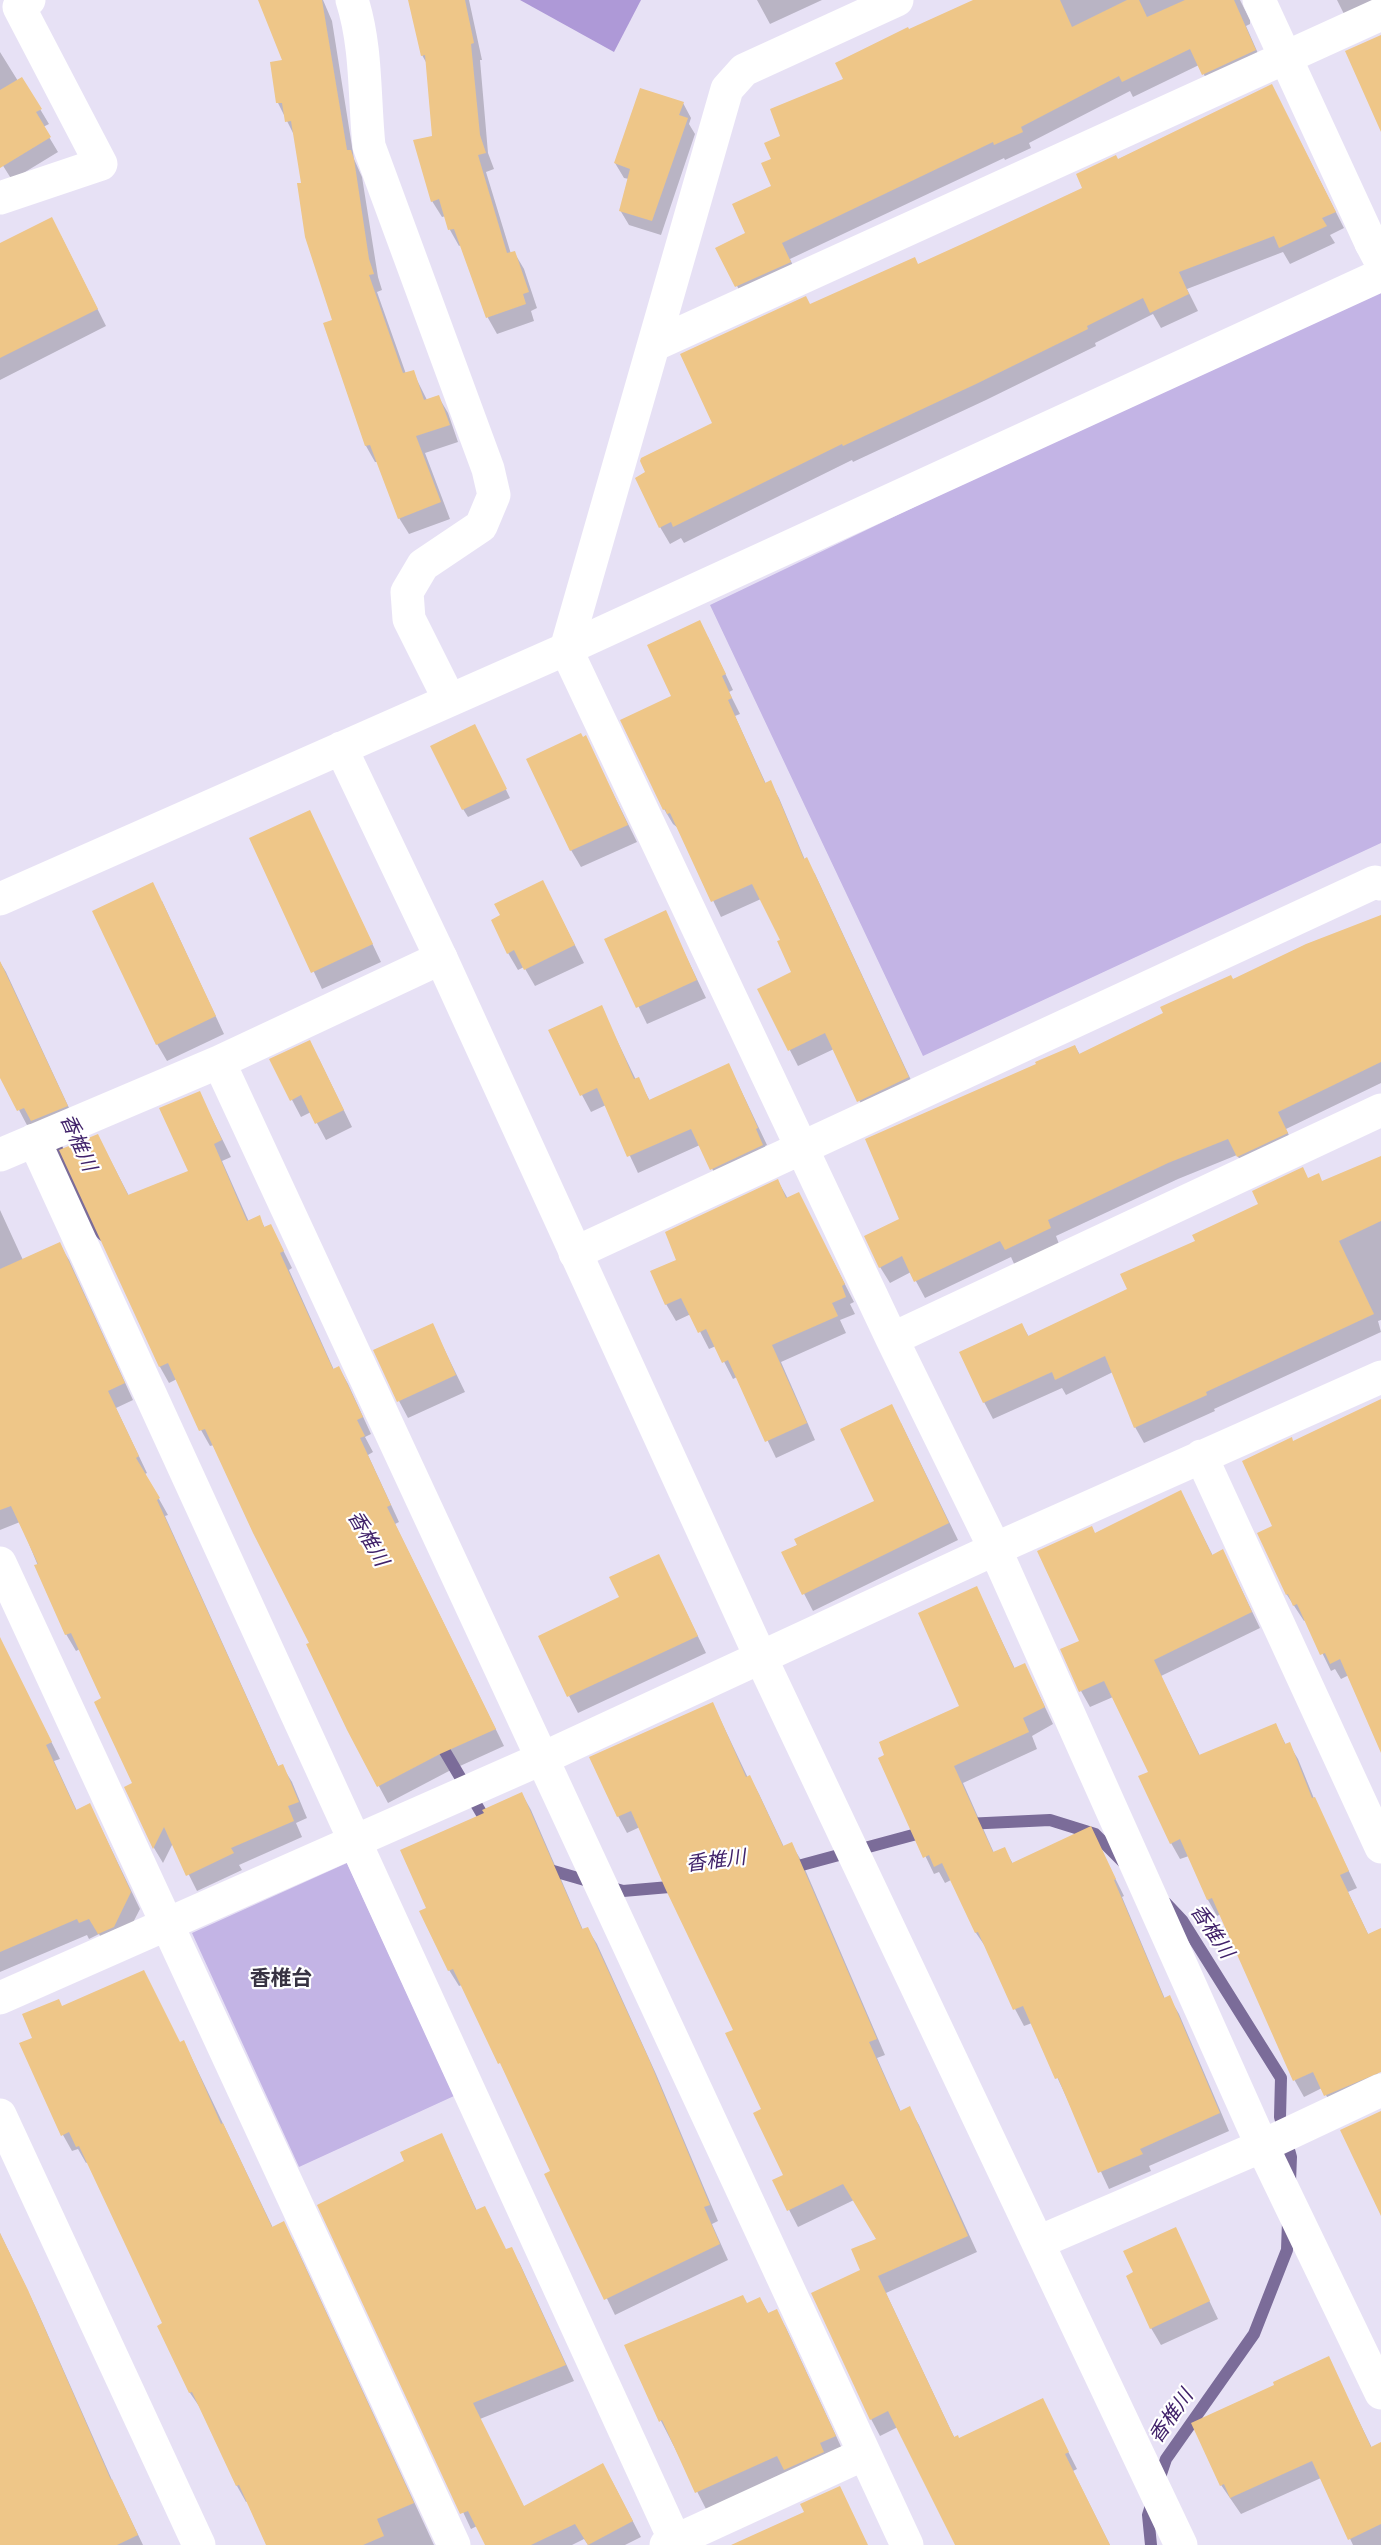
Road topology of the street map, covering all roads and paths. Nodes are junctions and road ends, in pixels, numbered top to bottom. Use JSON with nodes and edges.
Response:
{"nodes":[{"id":1,"x":29,"y":0,"type":"edge"},
{"id":2,"x":352,"y":0,"type":"edge"},
{"id":3,"x":897,"y":0,"type":"edge"},
{"id":4,"x":1259,"y":0,"type":"edge"},
{"id":5,"x":1381,"y":14,"type":"edge"},
{"id":6,"x":1286,"y":58,"type":"junction"},
{"id":7,"x":0,"y":198,"type":"edge"},
{"id":8,"x":1376,"y":253,"type":"edge"},
{"id":9,"x":1381,"y":274,"type":"edge"},
{"id":10,"x":656,"y":344,"type":"junction"},
{"id":11,"x":567,"y":649,"type":"junction"},
{"id":12,"x":449,"y":699,"type":"junction"},
{"id":13,"x":341,"y":748,"type":"junction"},
{"id":14,"x":1381,"y":885,"type":"edge"},
{"id":15,"x":0,"y":900,"type":"edge"},
{"id":16,"x":441,"y":958,"type":"junction"},
{"id":17,"x":219,"y":1062,"type":"junction"},
{"id":18,"x":1381,"y":1110,"type":"edge"},
{"id":19,"x":34,"y":1140,"type":"junction"},
{"id":20,"x":803,"y":1147,"type":"junction"},
{"id":21,"x":0,"y":1155,"type":"edge"},
{"id":22,"x":576,"y":1253,"type":"junction"},
{"id":23,"x":892,"y":1339,"type":"junction"},
{"id":24,"x":1381,"y":1377,"type":"edge"},
{"id":25,"x":1201,"y":1456,"type":"junction"},
{"id":26,"x":995,"y":1548,"type":"junction"},
{"id":27,"x":0,"y":1563,"type":"edge"},
{"id":28,"x":760,"y":1656,"type":"junction"},
{"id":29,"x":541,"y":1759,"type":"junction"},
{"id":30,"x":353,"y":1841,"type":"junction"},
{"id":31,"x":1381,"y":1847,"type":"edge"},
{"id":32,"x":166,"y":1923,"type":"junction"},
{"id":33,"x":0,"y":1998,"type":"edge"},
{"id":34,"x":1381,"y":2090,"type":"edge"},
{"id":35,"x":0,"y":2115,"type":"edge"},
{"id":36,"x":1262,"y":2146,"type":"junction"},
{"id":37,"x":1039,"y":2242,"type":"junction"},
{"id":38,"x":1370,"y":2339,"type":"edge"},
{"id":39,"x":1381,"y":2393,"type":"edge"},
{"id":40,"x":864,"y":2454,"type":"junction"},
{"id":41,"x":673,"y":2544,"type":"edge"},
{"id":42,"x":199,"y":2545,"type":"edge"},
{"id":43,"x":454,"y":2545,"type":"edge"},
{"id":44,"x":907,"y":2545,"type":"edge"},
{"id":45,"x":1181,"y":2545,"type":"edge"}],
"edges":[{"from":1,"to":7,"type":"street"},
{"from":2,"to":12,"type":"street"},
{"from":3,"to":10,"type":"street"},
{"from":4,"to":6,"type":"street"},
{"from":5,"to":6,"type":"street"},
{"from":6,"to":8,"type":"street"},
{"from":6,"to":10,"type":"street"},
{"from":9,"to":11,"type":"street"},
{"from":10,"to":11,"type":"street"},
{"from":11,"to":12,"type":"street"},
{"from":11,"to":20,"type":"street"},
{"from":12,"to":13,"type":"street"},
{"from":13,"to":15,"type":"street"},
{"from":13,"to":16,"type":"street"},
{"from":14,"to":20,"type":"street"},
{"from":16,"to":17,"type":"street"},
{"from":16,"to":22,"type":"street"},
{"from":17,"to":19,"type":"street"},
{"from":17,"to":29,"type":"street"},
{"from":18,"to":23,"type":"street"},
{"from":19,"to":21,"type":"street"},
{"from":19,"to":30,"type":"street"},
{"from":20,"to":22,"type":"street"},
{"from":20,"to":23,"type":"street"},
{"from":22,"to":28,"type":"street"},
{"from":23,"to":26,"type":"street"},
{"from":24,"to":25,"type":"street"},
{"from":25,"to":26,"type":"street"},
{"from":25,"to":31,"type":"street"},
{"from":26,"to":28,"type":"street"},
{"from":26,"to":36,"type":"street"},
{"from":27,"to":32,"type":"street"},
{"from":28,"to":29,"type":"street"},
{"from":28,"to":37,"type":"street"},
{"from":29,"to":30,"type":"street"},
{"from":29,"to":40,"type":"street"},
{"from":30,"to":32,"type":"street"},
{"from":30,"to":41,"type":"street"},
{"from":32,"to":33,"type":"street"},
{"from":32,"to":43,"type":"street"},
{"from":34,"to":36,"type":"street"},
{"from":35,"to":42,"type":"street"},
{"from":36,"to":37,"type":"street"},
{"from":36,"to":38,"type":"street"},
{"from":37,"to":45,"type":"street"},
{"from":38,"to":39,"type":"street"},
{"from":40,"to":41,"type":"street"},
{"from":40,"to":44,"type":"street"}]}
